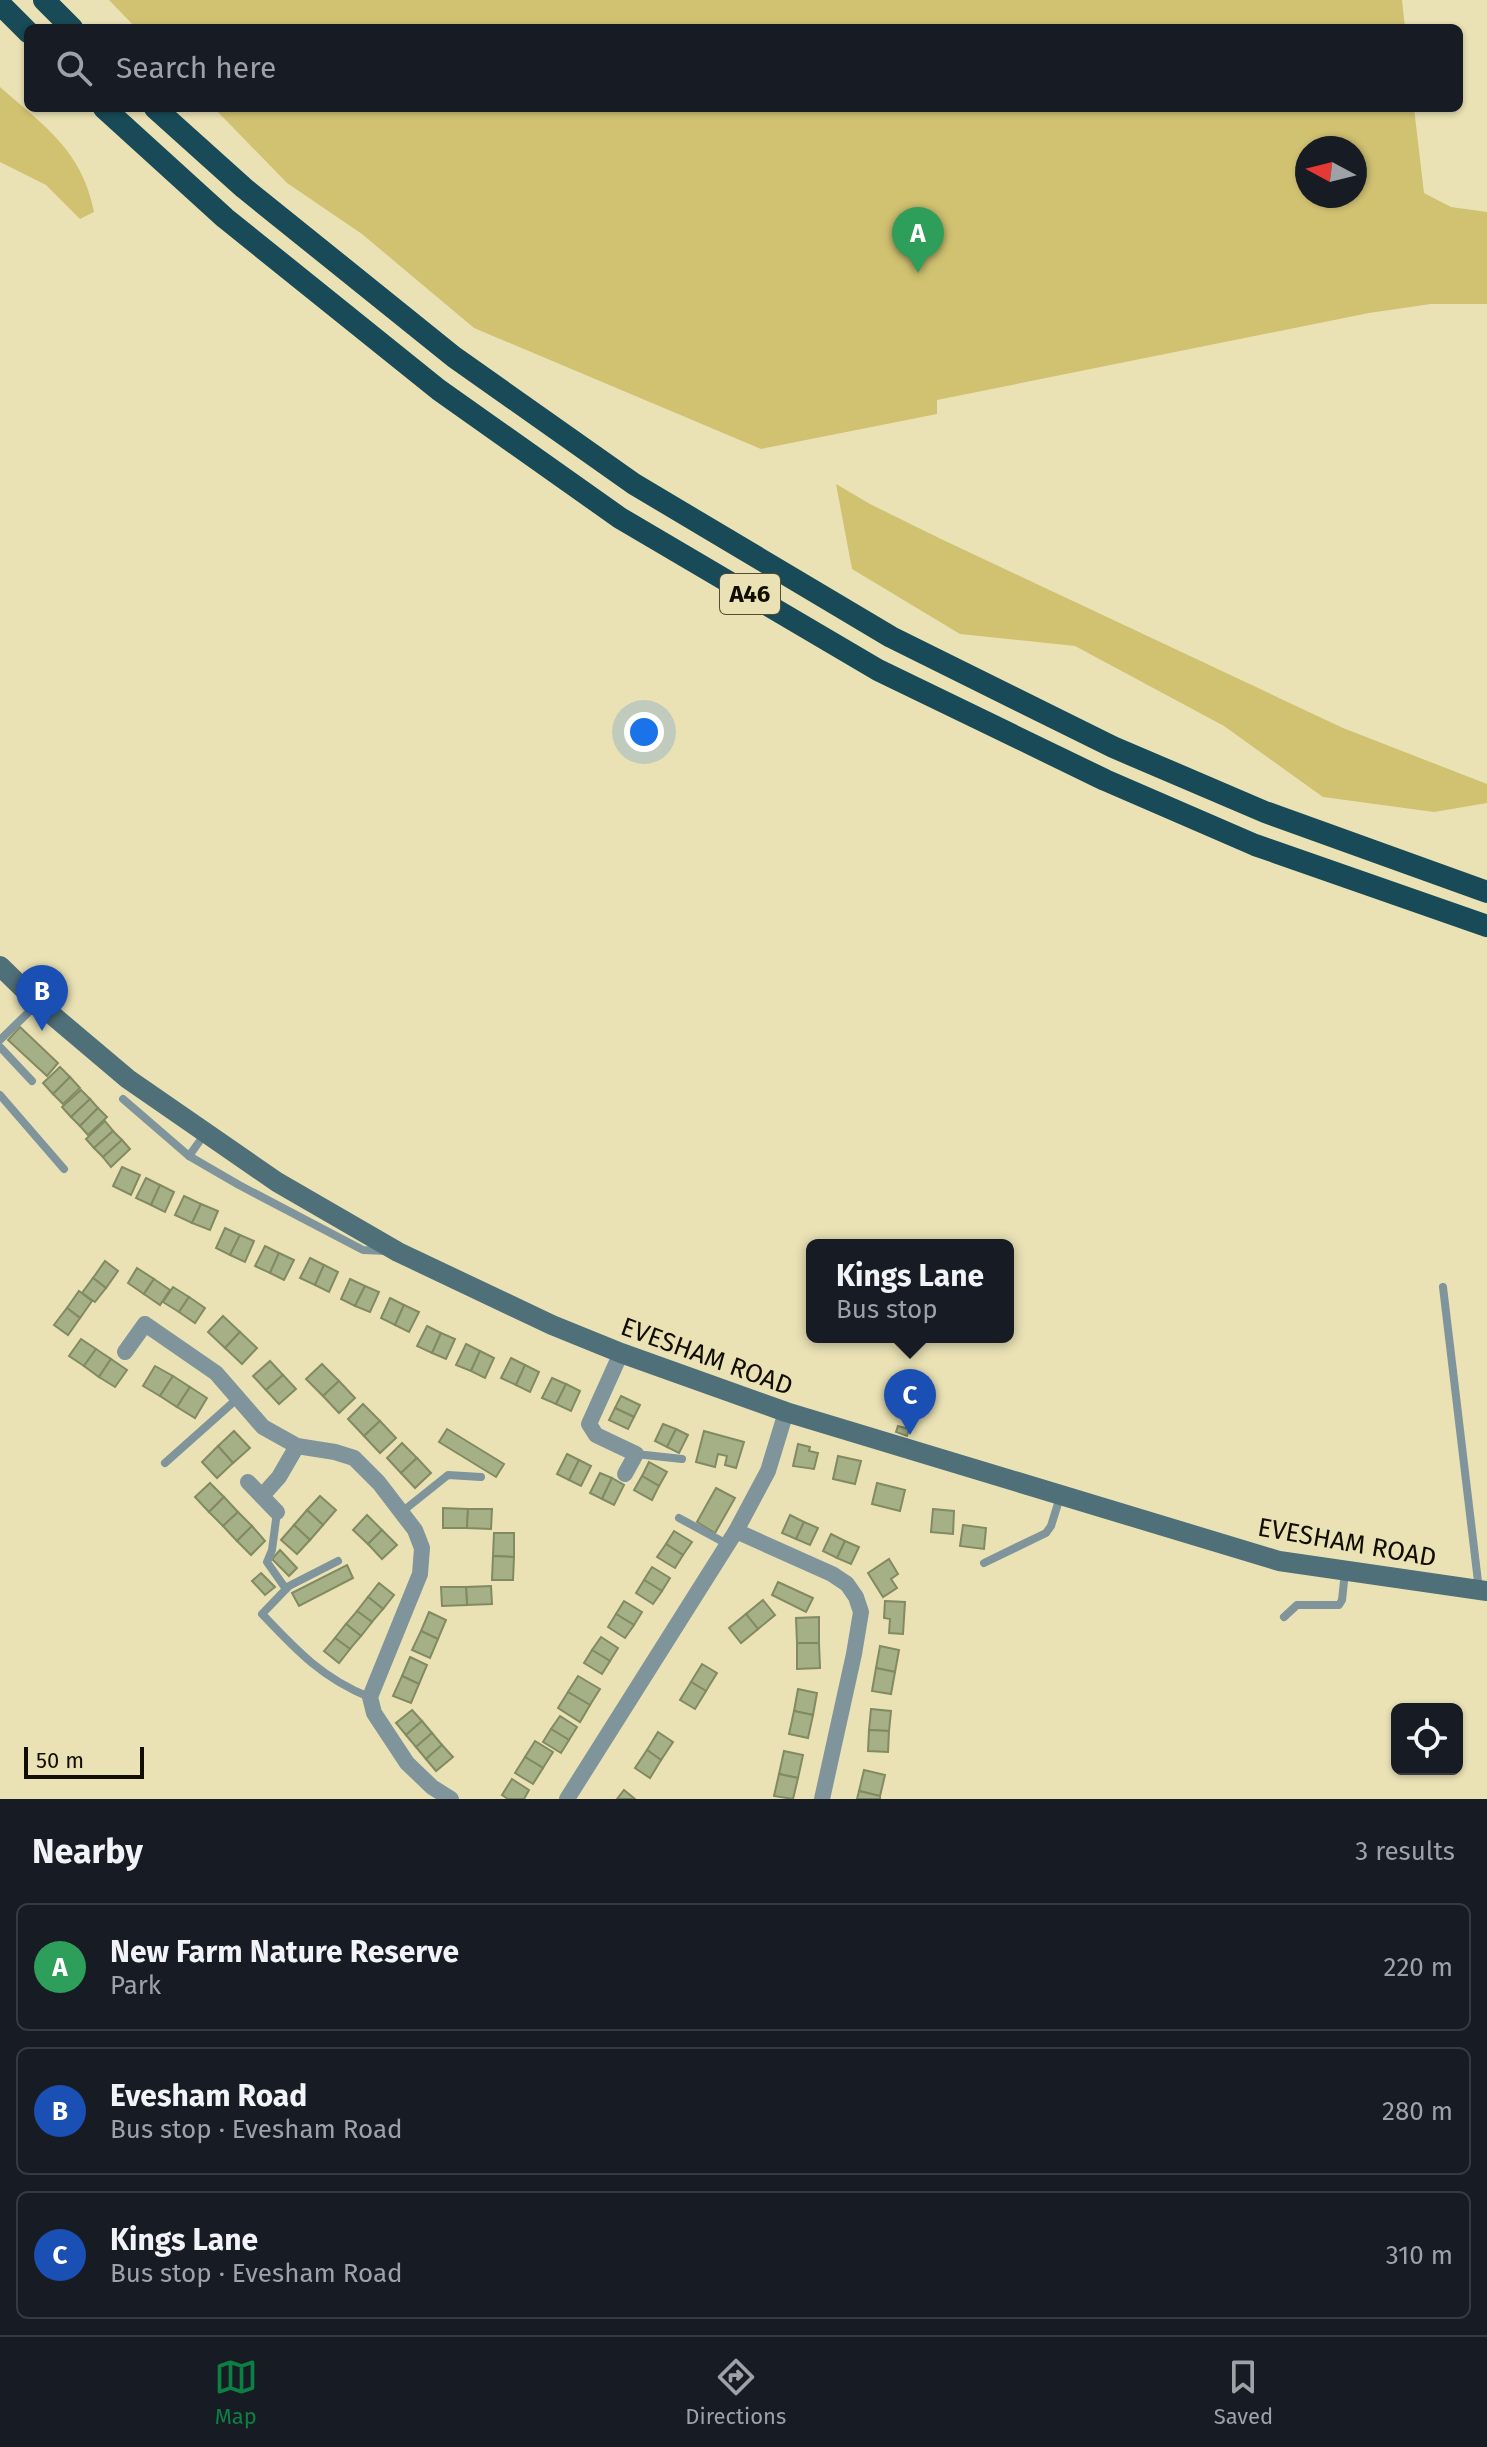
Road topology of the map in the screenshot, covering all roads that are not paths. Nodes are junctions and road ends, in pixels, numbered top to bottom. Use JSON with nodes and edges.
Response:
{"nodes":[{"id":1,"x":44,"y":0,"type":"edge"},
{"id":2,"x":0,"y":4,"type":"edge"},
{"id":3,"x":68,"y":24,"type":"edge"},
{"id":4,"x":24,"y":28,"type":"edge"},
{"id":5,"x":108,"y":112,"type":"edge"},
{"id":6,"x":159,"y":112,"type":"edge"},
{"id":7,"x":1487,"y":892,"type":"edge"},
{"id":8,"x":1487,"y":926,"type":"edge"},
{"id":9,"x":0,"y":966,"type":"edge"},
{"id":10,"x":38,"y":1003,"type":"junction"},
{"id":11,"x":0,"y":1040,"type":"edge"},
{"id":12,"x":0,"y":1047,"type":"edge"},
{"id":13,"x":32,"y":1081,"type":"dead end"},
{"id":14,"x":0,"y":1095,"type":"edge"},
{"id":15,"x":123,"y":1099,"type":"dead end"},
{"id":16,"x":205,"y":1134,"type":"junction"},
{"id":17,"x":189,"y":1156,"type":"junction"},
{"id":18,"x":64,"y":1169,"type":"dead end"},
{"id":19,"x":398,"y":1252,"type":"junction"},
{"id":20,"x":1443,"y":1287,"type":"dead end"},
{"id":21,"x":125,"y":1352,"type":"dead end"},
{"id":22,"x":621,"y":1353,"type":"junction"},
{"id":23,"x":238,"y":1398,"type":"junction"},
{"id":24,"x":786,"y":1412,"type":"junction"},
{"id":25,"x":297,"y":1446,"type":"junction"},
{"id":26,"x":636,"y":1454,"type":"junction"},
{"id":27,"x":682,"y":1459,"type":"dead end"},
{"id":28,"x":165,"y":1463,"type":"dead end"},
{"id":29,"x":625,"y":1474,"type":"dead end"},
{"id":30,"x":481,"y":1477,"type":"dead end"},
{"id":31,"x":248,"y":1482,"type":"dead end"},
{"id":32,"x":262,"y":1496,"type":"junction"},
{"id":33,"x":1060,"y":1496,"type":"junction"},
{"id":34,"x":403,"y":1511,"type":"junction"},
{"id":35,"x":277,"y":1512,"type":"joint"},
{"id":36,"x":679,"y":1518,"type":"dead end"},
{"id":37,"x":732,"y":1538,"type":"junction"},
{"id":38,"x":338,"y":1561,"type":"dead end"},
{"id":39,"x":984,"y":1563,"type":"dead end"},
{"id":40,"x":1345,"y":1571,"type":"junction"},
{"id":41,"x":286,"y":1589,"type":"junction"},
{"id":42,"x":1483,"y":1591,"type":"edge"},
{"id":43,"x":1284,"y":1617,"type":"dead end"},
{"id":44,"x":370,"y":1697,"type":"junction"},
{"id":45,"x":451,"y":1799,"type":"edge"},
{"id":46,"x":567,"y":1799,"type":"edge"},
{"id":47,"x":822,"y":1799,"type":"edge"}],
"edges":[{"from":1,"to":3,"type":"highway"},
{"from":2,"to":4,"type":"highway"},
{"from":5,"to":8,"type":"highway","number":"A46"},
{"from":6,"to":7,"type":"highway","number":"A46"},
{"from":9,"to":10,"type":"main road","name":"EVESHAM ROAD"},
{"from":10,"to":11,"type":"lane"},
{"from":10,"to":16,"type":"main road","name":"EVESHAM ROAD"},
{"from":12,"to":13,"type":"lane"},
{"from":14,"to":18,"type":"lane"},
{"from":15,"to":17,"type":"lane"},
{"from":16,"to":17,"type":"lane"},
{"from":16,"to":19,"type":"main road","name":"EVESHAM ROAD"},
{"from":17,"to":19,"type":"lane"},
{"from":19,"to":22,"type":"main road","name":"EVESHAM ROAD"},
{"from":20,"to":42,"type":"lane"},
{"from":21,"to":23,"type":"street"},
{"from":22,"to":24,"type":"main road","name":"EVESHAM ROAD"},
{"from":22,"to":26,"type":"street"},
{"from":23,"to":25,"type":"street"},
{"from":23,"to":28,"type":"lane"},
{"from":24,"to":33,"type":"main road","name":"EVESHAM ROAD"},
{"from":24,"to":37,"type":"street"},
{"from":25,"to":32,"type":"street"},
{"from":25,"to":34,"type":"street"},
{"from":26,"to":27,"type":"lane"},
{"from":26,"to":29,"type":"street"},
{"from":30,"to":34,"type":"lane"},
{"from":31,"to":32,"type":"street"},
{"from":32,"to":35,"type":"street"},
{"from":33,"to":39,"type":"lane"},
{"from":33,"to":40,"type":"main road","name":"EVESHAM ROAD"},
{"from":34,"to":44,"type":"street"},
{"from":35,"to":41,"type":"lane"},
{"from":36,"to":37,"type":"lane"},
{"from":37,"to":46,"type":"street"},
{"from":37,"to":47,"type":"street"},
{"from":38,"to":41,"type":"lane"},
{"from":40,"to":42,"type":"main road","name":"EVESHAM ROAD"},
{"from":40,"to":43,"type":"lane"},
{"from":41,"to":44,"type":"lane"},
{"from":44,"to":45,"type":"street"}]}
